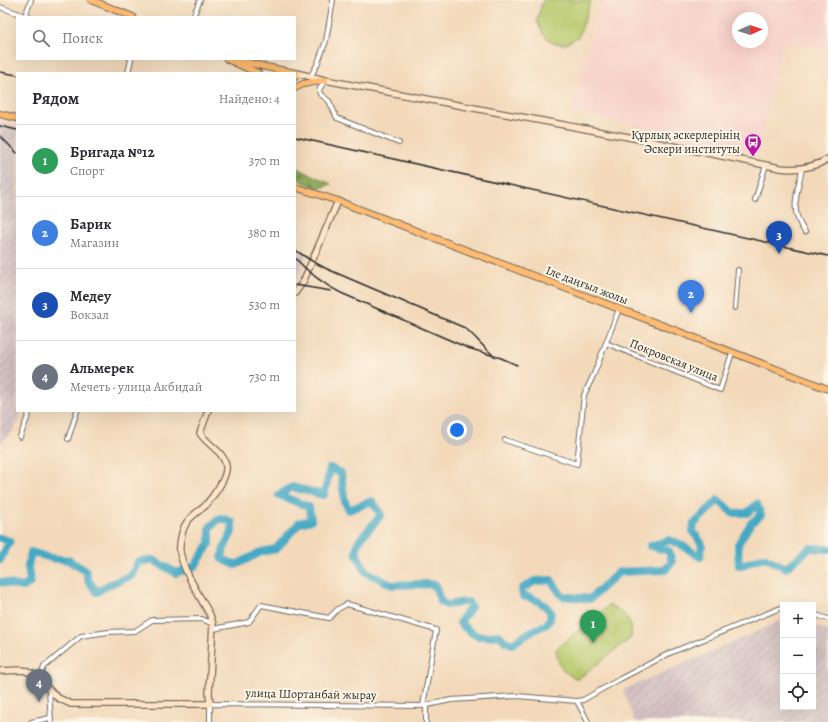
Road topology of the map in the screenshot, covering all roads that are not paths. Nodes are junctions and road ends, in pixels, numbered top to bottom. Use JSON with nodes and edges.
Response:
{"nodes":[{"id":1,"x":30,"y":0,"type":"edge"},
{"id":2,"x":91,"y":0,"type":"edge"},
{"id":3,"x":200,"y":0,"type":"edge"},
{"id":4,"x":333,"y":0,"type":"edge"},
{"id":5,"x":0,"y":7,"type":"edge"},
{"id":6,"x":27,"y":16,"type":"edge"},
{"id":7,"x":131,"y":16,"type":"edge"},
{"id":8,"x":193,"y":16,"type":"edge"},
{"id":9,"x":131,"y":60,"type":"edge"},
{"id":10,"x":229,"y":60,"type":"edge"},
{"id":11,"x":238,"y":60,"type":"edge"},
{"id":12,"x":128,"y":72,"type":"edge"},
{"id":13,"x":256,"y":72,"type":"edge"},
{"id":14,"x":284,"y":72,"type":"edge"},
{"id":15,"x":296,"y":75,"type":"edge"},
{"id":16,"x":310,"y":77,"type":"junction"},
{"id":17,"x":325,"y":80,"type":"junction"},
{"id":18,"x":296,"y":88,"type":"edge"},
{"id":19,"x":0,"y":114,"type":"edge"},
{"id":20,"x":16,"y":118,"type":"edge"},
{"id":21,"x":398,"y":142,"type":"dead end"},
{"id":22,"x":828,"y":159,"type":"edge"},
{"id":23,"x":766,"y":166,"type":"junction"},
{"id":24,"x":802,"y":169,"type":"junction"},
{"id":25,"x":296,"y":187,"type":"edge"},
{"id":26,"x":755,"y":200,"type":"dead end"},
{"id":27,"x":338,"y":201,"type":"junction"},
{"id":28,"x":805,"y":232,"type":"dead end"},
{"id":29,"x":738,"y":270,"type":"dead end"},
{"id":30,"x":296,"y":292,"type":"edge"},
{"id":31,"x":735,"y":308,"type":"dead end"},
{"id":32,"x":619,"y":309,"type":"junction"},
{"id":33,"x":606,"y":342,"type":"junction"},
{"id":34,"x":732,"y":352,"type":"junction"},
{"id":35,"x":828,"y":390,"type":"edge"},
{"id":36,"x":30,"y":412,"type":"edge"},
{"id":37,"x":77,"y":412,"type":"edge"},
{"id":38,"x":208,"y":412,"type":"edge"},
{"id":39,"x":20,"y":438,"type":"dead end"},
{"id":40,"x":68,"y":439,"type":"dead end"},
{"id":41,"x":505,"y":440,"type":"dead end"},
{"id":42,"x":780,"y":608,"type":"edge"},
{"id":43,"x":816,"y":615,"type":"edge"},
{"id":44,"x":828,"y":619,"type":"edge"},
{"id":45,"x":213,"y":627,"type":"junction"},
{"id":46,"x":0,"y":671,"type":"edge"},
{"id":47,"x":43,"y":685,"type":"junction"},
{"id":48,"x":49,"y":690,"type":"junction"},
{"id":49,"x":577,"y":701,"type":"junction"},
{"id":50,"x":210,"y":704,"type":"junction"},
{"id":51,"x":424,"y":706,"type":"junction"},
{"id":52,"x":51,"y":720,"type":"edge"},
{"id":53,"x":32,"y":722,"type":"edge"},
{"id":54,"x":210,"y":722,"type":"edge"},
{"id":55,"x":426,"y":722,"type":"edge"},
{"id":56,"x":588,"y":722,"type":"edge"}],
"edges":[{"from":1,"to":6,"type":"street"},
{"from":2,"to":7,"type":"main road"},
{"from":3,"to":8,"type":"street"},
{"from":4,"to":16,"type":"street"},
{"from":5,"to":6,"type":"street"},
{"from":9,"to":12,"type":"street"},
{"from":10,"to":13,"type":"main road"},
{"from":11,"to":14,"type":"main road"},
{"from":15,"to":16,"type":"street"},
{"from":16,"to":17,"type":"street"},
{"from":17,"to":18,"type":"main road"},
{"from":17,"to":21,"type":"street"},
{"from":17,"to":23,"type":"street"},
{"from":19,"to":20,"type":"main road"},
{"from":22,"to":24,"type":"street"},
{"from":23,"to":24,"type":"street"},
{"from":23,"to":26,"type":"street"},
{"from":24,"to":28,"type":"street"},
{"from":25,"to":27,"type":"main road","name":"Іле даңғыл жолы"},
{"from":27,"to":30,"type":"street"},
{"from":27,"to":32,"type":"main road","name":"Іле даңғыл жолы"},
{"from":29,"to":31,"type":"street"},
{"from":32,"to":33,"type":"street"},
{"from":32,"to":34,"type":"main road","name":"Іле даңғыл жолы"},
{"from":33,"to":34,"type":"street","name":"Покровская улица"},
{"from":33,"to":41,"type":"street"},
{"from":34,"to":35,"type":"main road","name":"Іле даңғыл жолы"},
{"from":36,"to":39,"type":"street"},
{"from":37,"to":40,"type":"street"},
{"from":38,"to":45,"type":"street"},
{"from":42,"to":49,"type":"street"},
{"from":43,"to":44,"type":"street"},
{"from":45,"to":47,"type":"street"},
{"from":45,"to":50,"type":"street"},
{"from":45,"to":51,"type":"street"},
{"from":46,"to":47,"type":"street","name":"улица Шортанбай жырау"},
{"from":47,"to":48,"type":"street","name":"улица Шортанбай жырау"},
{"from":48,"to":50,"type":"street","name":"улица Шортанбай жырау"},
{"from":48,"to":52,"type":"street"},
{"from":49,"to":51,"type":"street","name":"улица Шортанбай жырау"},
{"from":49,"to":56,"type":"street"},
{"from":50,"to":51,"type":"street","name":"улица Шортанбай жырау"},
{"from":50,"to":54,"type":"street"},
{"from":51,"to":55,"type":"street"},
{"from":52,"to":53,"type":"street"}]}
